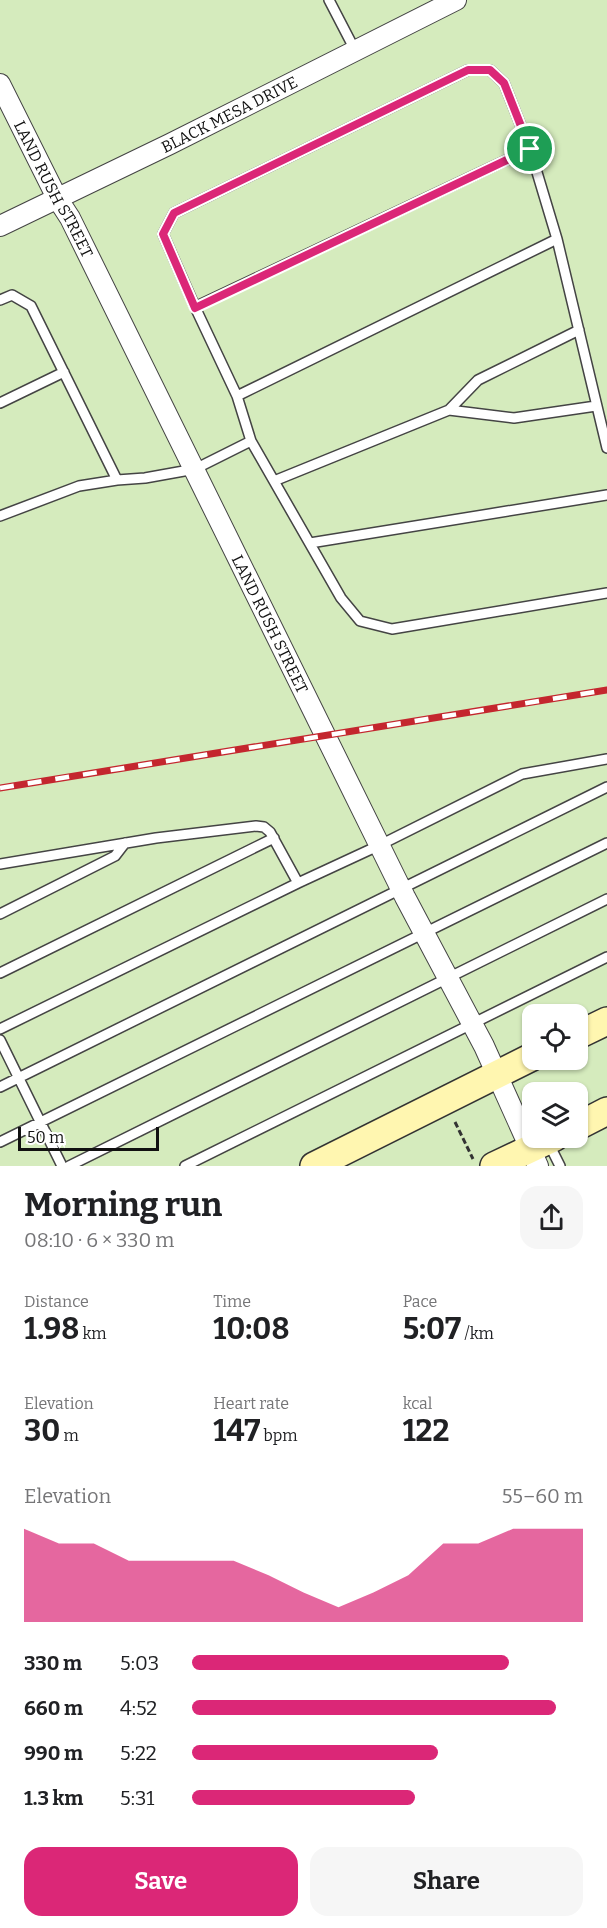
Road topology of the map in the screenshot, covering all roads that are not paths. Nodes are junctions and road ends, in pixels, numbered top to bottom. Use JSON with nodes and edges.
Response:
{"nodes":[{"id":1,"x":329,"y":0,"type":"edge"},
{"id":2,"x":456,"y":0,"type":"edge"},
{"id":3,"x":356,"y":52,"type":"junction"},
{"id":4,"x":0,"y":84,"type":"edge"},
{"id":5,"x":530,"y":149,"type":"junction"},
{"id":6,"x":57,"y":198,"type":"junction"},
{"id":7,"x":0,"y":226,"type":"edge"},
{"id":8,"x":557,"y":239,"type":"junction"},
{"id":9,"x":0,"y":300,"type":"edge"},
{"id":10,"x":195,"y":308,"type":"junction"},
{"id":11,"x":579,"y":330,"type":"junction"},
{"id":12,"x":64,"y":372,"type":"junction"},
{"id":13,"x":237,"y":396,"type":"junction"},
{"id":14,"x":0,"y":403,"type":"edge"},
{"id":15,"x":596,"y":406,"type":"junction"},
{"id":16,"x":449,"y":410,"type":"junction"},
{"id":17,"x":251,"y":441,"type":"junction"},
{"id":18,"x":607,"y":448,"type":"edge"},
{"id":19,"x":195,"y":469,"type":"junction"},
{"id":20,"x":117,"y":480,"type":"junction"},
{"id":21,"x":274,"y":481,"type":"junction"},
{"id":22,"x":607,"y":495,"type":"edge"},
{"id":23,"x":0,"y":516,"type":"edge"},
{"id":24,"x":310,"y":543,"type":"junction"},
{"id":25,"x":607,"y":593,"type":"edge"},
{"id":26,"x":607,"y":759,"type":"edge"},
{"id":27,"x":607,"y":787,"type":"edge"},
{"id":28,"x":274,"y":838,"type":"junction"},
{"id":29,"x":125,"y":843,"type":"junction"},
{"id":30,"x":607,"y":843,"type":"edge"},
{"id":31,"x":380,"y":845,"type":"junction"},
{"id":32,"x":0,"y":864,"type":"edge"},
{"id":33,"x":298,"y":883,"type":"junction"},
{"id":34,"x":401,"y":888,"type":"junction"},
{"id":35,"x":607,"y":899,"type":"edge"},
{"id":36,"x":0,"y":914,"type":"edge"},
{"id":37,"x":424,"y":932,"type":"junction"},
{"id":38,"x":607,"y":957,"type":"edge"},
{"id":39,"x":0,"y":973,"type":"edge"},
{"id":40,"x":447,"y":978,"type":"junction"},
{"id":41,"x":607,"y":1021,"type":"edge"},
{"id":42,"x":472,"y":1024,"type":"junction"},
{"id":43,"x":0,"y":1029,"type":"edge"},
{"id":44,"x":588,"y":1030,"type":"edge"},
{"id":45,"x":0,"y":1040,"type":"edge"},
{"id":46,"x":522,"y":1063,"type":"edge"},
{"id":47,"x":497,"y":1075,"type":"junction"},
{"id":48,"x":19,"y":1078,"type":"junction"},
{"id":49,"x":0,"y":1087,"type":"edge"},
{"id":50,"x":607,"y":1112,"type":"edge"},
{"id":51,"x":522,"y":1116,"type":"edge"},
{"id":52,"x":588,"y":1121,"type":"edge"},
{"id":53,"x":40,"y":1122,"type":"junction"},
{"id":54,"x":0,"y":1142,"type":"edge"},
{"id":55,"x":542,"y":1148,"type":"edge"},
{"id":56,"x":62,"y":1166,"type":"edge"},
{"id":57,"x":69,"y":1166,"type":"edge"},
{"id":58,"x":185,"y":1166,"type":"edge"},
{"id":59,"x":314,"y":1166,"type":"edge"},
{"id":60,"x":494,"y":1166,"type":"edge"},
{"id":61,"x":560,"y":1166,"type":"edge"}],
"edges":[{"from":1,"to":3,"type":"lane"},
{"from":2,"to":3,"type":"street","name":"BLACK MESA DRIVE"},
{"from":3,"to":6,"type":"street","name":"BLACK MESA DRIVE"},
{"from":4,"to":6,"type":"street","name":"LAND RUSH STREET"},
{"from":5,"to":8,"type":"lane"},
{"from":5,"to":10,"type":"lane"},
{"from":5,"to":10,"type":"lane"},
{"from":6,"to":7,"type":"street","name":"BLACK MESA DRIVE"},
{"from":6,"to":19,"type":"street","name":"LAND RUSH STREET"},
{"from":8,"to":11,"type":"lane"},
{"from":8,"to":13,"type":"lane"},
{"from":9,"to":12,"type":"lane"},
{"from":10,"to":13,"type":"lane"},
{"from":11,"to":15,"type":"lane"},
{"from":11,"to":16,"type":"lane"},
{"from":12,"to":14,"type":"lane"},
{"from":12,"to":20,"type":"lane"},
{"from":13,"to":17,"type":"lane"},
{"from":15,"to":16,"type":"lane"},
{"from":15,"to":18,"type":"lane"},
{"from":16,"to":21,"type":"lane"},
{"from":17,"to":19,"type":"lane"},
{"from":17,"to":21,"type":"lane"},
{"from":19,"to":20,"type":"lane"},
{"from":19,"to":31,"type":"street","name":"LAND RUSH STREET"},
{"from":20,"to":23,"type":"lane"},
{"from":21,"to":24,"type":"lane"},
{"from":22,"to":24,"type":"lane"},
{"from":24,"to":25,"type":"lane"},
{"from":26,"to":31,"type":"lane"},
{"from":27,"to":34,"type":"lane"},
{"from":28,"to":29,"type":"lane"},
{"from":28,"to":33,"type":"lane"},
{"from":28,"to":39,"type":"lane"},
{"from":29,"to":32,"type":"lane"},
{"from":29,"to":36,"type":"lane"},
{"from":30,"to":37,"type":"lane"},
{"from":31,"to":33,"type":"lane"},
{"from":31,"to":34,"type":"street","name":"LAND RUSH STREET"},
{"from":33,"to":43,"type":"lane"},
{"from":34,"to":37,"type":"street","name":"LAND RUSH STREET"},
{"from":34,"to":48,"type":"lane"},
{"from":35,"to":40,"type":"lane"},
{"from":37,"to":40,"type":"street","name":"LAND RUSH STREET"},
{"from":37,"to":53,"type":"lane"},
{"from":38,"to":42,"type":"lane"},
{"from":40,"to":42,"type":"street","name":"LAND RUSH STREET"},
{"from":40,"to":57,"type":"lane"},
{"from":41,"to":44,"type":"street"},
{"from":42,"to":47,"type":"street","name":"LAND RUSH STREET"},
{"from":42,"to":58,"type":"lane"},
{"from":45,"to":48,"type":"lane"},
{"from":46,"to":47,"type":"street"},
{"from":47,"to":51,"type":"street","name":"LAND RUSH STREET"},
{"from":47,"to":59,"type":"street"},
{"from":48,"to":49,"type":"lane"},
{"from":48,"to":53,"type":"lane"},
{"from":50,"to":52,"type":"street"},
{"from":53,"to":54,"type":"lane"},
{"from":53,"to":56,"type":"lane"},
{"from":55,"to":60,"type":"street"},
{"from":55,"to":61,"type":"lane"}]}
